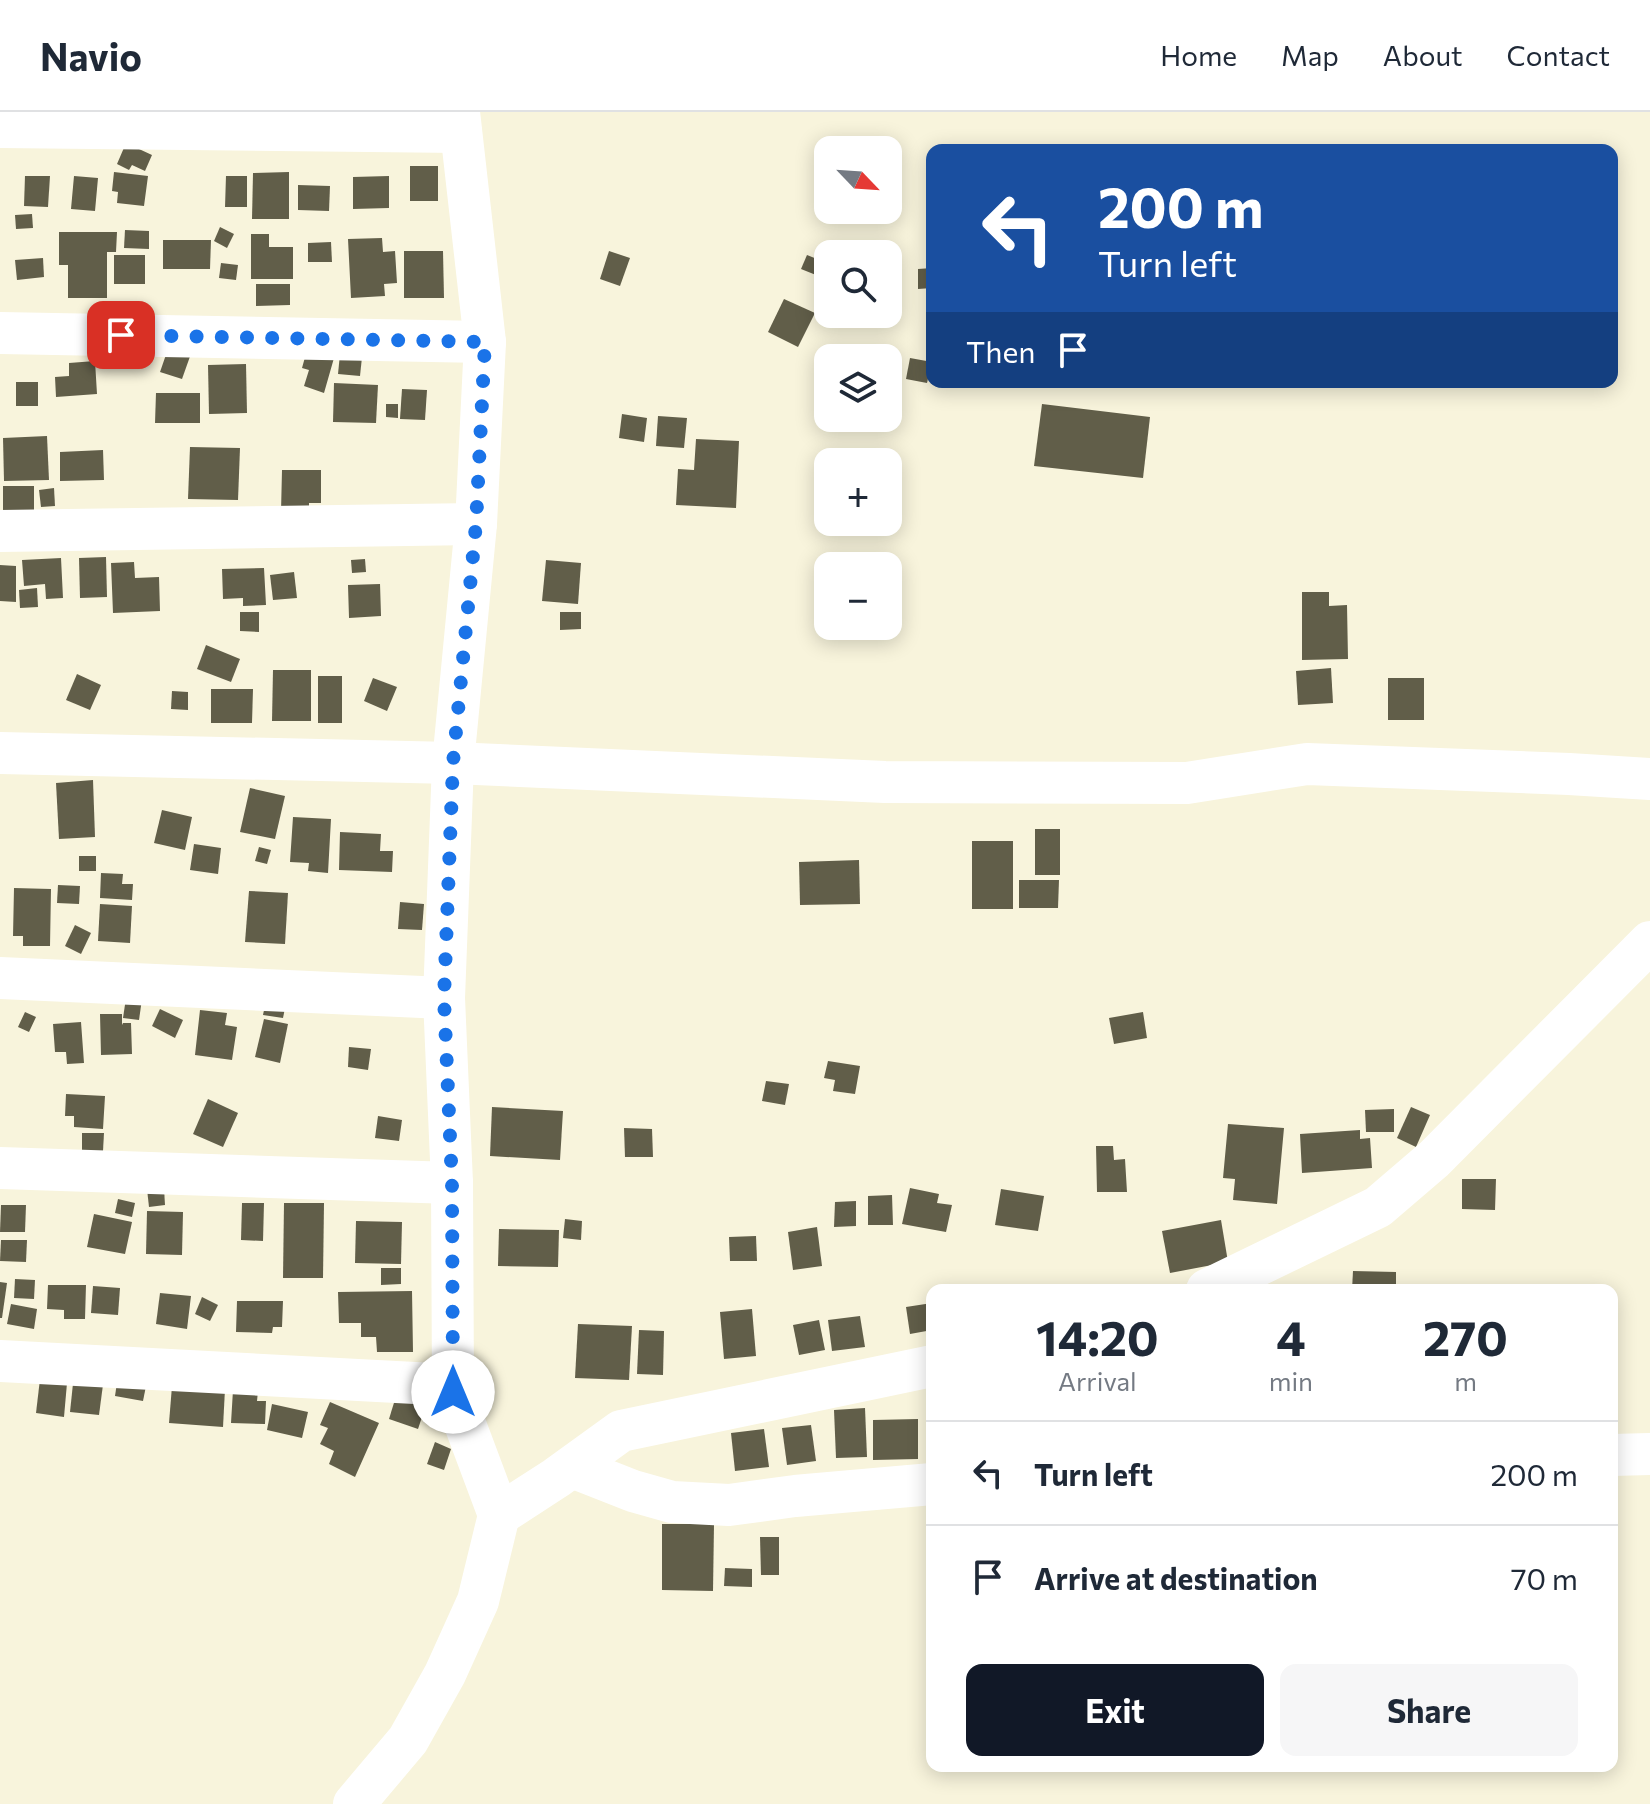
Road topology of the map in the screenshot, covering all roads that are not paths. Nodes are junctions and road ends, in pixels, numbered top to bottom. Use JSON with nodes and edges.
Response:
{"nodes":[{"id":1,"x":460,"y":122,"type":"edge"},
{"id":2,"x":0,"y":127,"type":"edge"},
{"id":3,"x":0,"y":333,"type":"edge"},
{"id":4,"x":485,"y":342,"type":"junction"},
{"id":5,"x":476,"y":524,"type":"junction"},
{"id":6,"x":0,"y":531,"type":"edge"},
{"id":7,"x":0,"y":753,"type":"edge"},
{"id":8,"x":453,"y":763,"type":"junction"},
{"id":9,"x":1650,"y":779,"type":"edge"},
{"id":10,"x":1650,"y":942,"type":"edge"},
{"id":11,"x":0,"y":978,"type":"edge"},
{"id":12,"x":444,"y":998,"type":"junction"},
{"id":13,"x":0,"y":1168,"type":"edge"},
{"id":14,"x":452,"y":1183,"type":"junction"},
{"id":15,"x":1219,"y":1284,"type":"edge"},
{"id":16,"x":0,"y":1361,"type":"edge"},
{"id":17,"x":926,"y":1367,"type":"edge"},
{"id":18,"x":453,"y":1385,"type":"junction"},
{"id":19,"x":1650,"y":1454,"type":"edge"},
{"id":20,"x":1618,"y":1455,"type":"edge"},
{"id":21,"x":572,"y":1467,"type":"junction"},
{"id":22,"x":926,"y":1485,"type":"edge"},
{"id":23,"x":499,"y":1515,"type":"junction"},
{"id":24,"x":354,"y":1804,"type":"edge"}],
"edges":[{"from":1,"to":2,"type":"street"},
{"from":1,"to":4,"type":"street"},
{"from":3,"to":4,"type":"street"},
{"from":4,"to":5,"type":"street"},
{"from":5,"to":6,"type":"street"},
{"from":5,"to":8,"type":"street"},
{"from":7,"to":8,"type":"street"},
{"from":8,"to":9,"type":"street"},
{"from":8,"to":12,"type":"street"},
{"from":10,"to":15,"type":"street"},
{"from":11,"to":12,"type":"street"},
{"from":12,"to":14,"type":"street"},
{"from":13,"to":14,"type":"street"},
{"from":14,"to":18,"type":"street"},
{"from":16,"to":18,"type":"street"},
{"from":17,"to":21,"type":"street"},
{"from":18,"to":23,"type":"street"},
{"from":19,"to":20,"type":"street"},
{"from":21,"to":22,"type":"street"},
{"from":21,"to":23,"type":"street"},
{"from":23,"to":24,"type":"street"}]}
